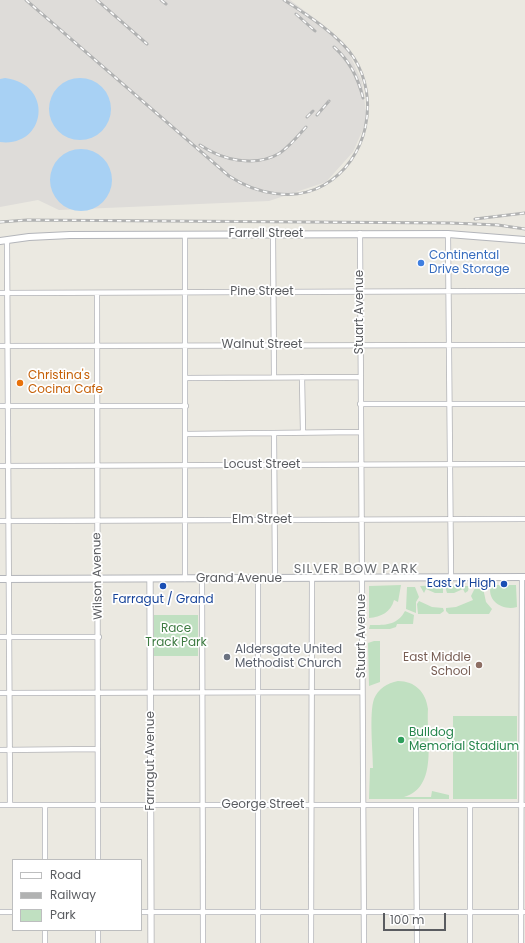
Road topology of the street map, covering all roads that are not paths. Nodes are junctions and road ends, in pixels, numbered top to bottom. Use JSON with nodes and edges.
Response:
{"nodes":[{"id":1,"x":360,"y":233,"type":"junction"},
{"id":2,"x":448,"y":234,"type":"junction"},
{"id":3,"x":185,"y":235,"type":"junction"},
{"id":4,"x":273,"y":235,"type":"junction"},
{"id":5,"x":7,"y":240,"type":"junction"},
{"id":6,"x":525,"y":240,"type":"edge"},
{"id":7,"x":0,"y":241,"type":"edge"},
{"id":8,"x":360,"y":291,"type":"junction"},
{"id":9,"x":449,"y":291,"type":"junction"},
{"id":10,"x":525,"y":291,"type":"edge"},
{"id":11,"x":186,"y":292,"type":"junction"},
{"id":12,"x":273,"y":292,"type":"junction"},
{"id":13,"x":0,"y":293,"type":"edge"},
{"id":14,"x":8,"y":293,"type":"junction"},
{"id":15,"x":97,"y":293,"type":"junction"},
{"id":16,"x":186,"y":345,"type":"junction"},
{"id":17,"x":274,"y":345,"type":"junction"},
{"id":18,"x":360,"y":345,"type":"junction"},
{"id":19,"x":449,"y":345,"type":"junction"},
{"id":20,"x":525,"y":345,"type":"edge"},
{"id":21,"x":0,"y":346,"type":"edge"},
{"id":22,"x":7,"y":346,"type":"junction"},
{"id":23,"x":96,"y":346,"type":"junction"},
{"id":24,"x":274,"y":377,"type":"junction"},
{"id":25,"x":302,"y":377,"type":"junction"},
{"id":26,"x":360,"y":377,"type":"junction"},
{"id":27,"x":186,"y":378,"type":"junction"},
{"id":28,"x":360,"y":404,"type":"junction"},
{"id":29,"x":450,"y":404,"type":"junction"},
{"id":30,"x":525,"y":404,"type":"edge"},
{"id":31,"x":0,"y":406,"type":"edge"},
{"id":32,"x":7,"y":406,"type":"junction"},
{"id":33,"x":96,"y":406,"type":"junction"},
{"id":34,"x":186,"y":406,"type":"junction"},
{"id":35,"x":360,"y":432,"type":"junction"},
{"id":36,"x":274,"y":433,"type":"junction"},
{"id":37,"x":303,"y":433,"type":"junction"},
{"id":38,"x":185,"y":434,"type":"junction"},
{"id":39,"x":525,"y":464,"type":"edge"},
{"id":40,"x":274,"y":465,"type":"junction"},
{"id":41,"x":360,"y":465,"type":"junction"},
{"id":42,"x":450,"y":465,"type":"junction"},
{"id":43,"x":0,"y":466,"type":"edge"},
{"id":44,"x":8,"y":466,"type":"junction"},
{"id":45,"x":97,"y":466,"type":"junction"},
{"id":46,"x":185,"y":466,"type":"junction"},
{"id":47,"x":525,"y":519,"type":"edge"},
{"id":48,"x":185,"y":520,"type":"junction"},
{"id":49,"x":275,"y":520,"type":"junction"},
{"id":50,"x":361,"y":520,"type":"junction"},
{"id":51,"x":450,"y":520,"type":"junction"},
{"id":52,"x":8,"y":521,"type":"junction"},
{"id":53,"x":97,"y":521,"type":"junction"},
{"id":54,"x":0,"y":522,"type":"edge"},
{"id":55,"x":258,"y":578,"type":"junction"},
{"id":56,"x":275,"y":578,"type":"junction"},
{"id":57,"x":312,"y":578,"type":"junction"},
{"id":58,"x":363,"y":578,"type":"junction"},
{"id":59,"x":450,"y":578,"type":"junction"},
{"id":60,"x":524,"y":578,"type":"edge"},
{"id":61,"x":0,"y":579,"type":"edge"},
{"id":62,"x":8,"y":579,"type":"junction"},
{"id":63,"x":97,"y":579,"type":"junction"},
{"id":64,"x":150,"y":579,"type":"junction"},
{"id":65,"x":185,"y":579,"type":"junction"},
{"id":66,"x":202,"y":579,"type":"junction"},
{"id":67,"x":0,"y":637,"type":"edge"},
{"id":68,"x":9,"y":637,"type":"junction"},
{"id":69,"x":99,"y":637,"type":"junction"},
{"id":70,"x":202,"y":692,"type":"junction"},
{"id":71,"x":258,"y":692,"type":"junction"},
{"id":72,"x":312,"y":692,"type":"junction"},
{"id":73,"x":362,"y":692,"type":"junction"},
{"id":74,"x":0,"y":693,"type":"edge"},
{"id":75,"x":9,"y":693,"type":"junction"},
{"id":76,"x":98,"y":693,"type":"junction"},
{"id":77,"x":151,"y":693,"type":"junction"},
{"id":78,"x":524,"y":693,"type":"edge"},
{"id":79,"x":523,"y":748,"type":"edge"},
{"id":80,"x":98,"y":749,"type":"junction"},
{"id":81,"x":0,"y":750,"type":"edge"},
{"id":82,"x":10,"y":750,"type":"junction"},
{"id":83,"x":0,"y":805,"type":"edge"},
{"id":84,"x":10,"y":805,"type":"junction"},
{"id":85,"x":45,"y":805,"type":"junction"},
{"id":86,"x":98,"y":805,"type":"junction"},
{"id":87,"x":151,"y":805,"type":"junction"},
{"id":88,"x":202,"y":805,"type":"junction"},
{"id":89,"x":258,"y":805,"type":"junction"},
{"id":90,"x":362,"y":805,"type":"junction"},
{"id":91,"x":416,"y":805,"type":"junction"},
{"id":92,"x":470,"y":805,"type":"junction"},
{"id":93,"x":523,"y":805,"type":"edge"},
{"id":94,"x":312,"y":806,"type":"junction"},
{"id":95,"x":45,"y":859,"type":"edge"},
{"id":96,"x":98,"y":859,"type":"edge"},
{"id":97,"x":0,"y":912,"type":"edge"},
{"id":98,"x":12,"y":912,"type":"edge"},
{"id":99,"x":142,"y":912,"type":"edge"},
{"id":100,"x":151,"y":912,"type":"junction"},
{"id":101,"x":202,"y":912,"type":"junction"},
{"id":102,"x":258,"y":912,"type":"junction"},
{"id":103,"x":311,"y":912,"type":"junction"},
{"id":104,"x":364,"y":912,"type":"junction"},
{"id":105,"x":417,"y":912,"type":"junction"},
{"id":106,"x":471,"y":912,"type":"junction"},
{"id":107,"x":523,"y":912,"type":"edge"},
{"id":108,"x":45,"y":931,"type":"edge"},
{"id":109,"x":98,"y":931,"type":"edge"},
{"id":110,"x":45,"y":943,"type":"edge"},
{"id":111,"x":98,"y":943,"type":"edge"},
{"id":112,"x":151,"y":943,"type":"edge"},
{"id":113,"x":203,"y":943,"type":"edge"},
{"id":114,"x":258,"y":943,"type":"edge"},
{"id":115,"x":311,"y":943,"type":"edge"},
{"id":116,"x":364,"y":943,"type":"edge"},
{"id":117,"x":417,"y":943,"type":"edge"},
{"id":118,"x":470,"y":943,"type":"edge"},
{"id":119,"x":521,"y":943,"type":"edge"}],
"edges":[{"from":1,"to":2,"type":"main road","name":"Farrell Street"},
{"from":1,"to":4,"type":"main road","name":"Farrell Street"},
{"from":1,"to":8,"type":"street","name":"Stuart Avenue"},
{"from":2,"to":6,"type":"main road","name":"Farrell Street"},
{"from":2,"to":9,"type":"street"},
{"from":3,"to":4,"type":"main road","name":"Farrell Street"},
{"from":3,"to":5,"type":"main road","name":"Farrell Street"},
{"from":3,"to":11,"type":"street"},
{"from":4,"to":12,"type":"street"},
{"from":5,"to":7,"type":"main road","name":"Farrell Street"},
{"from":5,"to":14,"type":"street"},
{"from":8,"to":9,"type":"street","name":"Pine Street"},
{"from":8,"to":12,"type":"street","name":"Pine Street"},
{"from":8,"to":18,"type":"street","name":"Stuart Avenue"},
{"from":9,"to":10,"type":"street","name":"Pine Street"},
{"from":9,"to":19,"type":"street"},
{"from":11,"to":12,"type":"street","name":"Pine Street"},
{"from":11,"to":15,"type":"street","name":"Pine Street"},
{"from":11,"to":16,"type":"street"},
{"from":12,"to":17,"type":"street"},
{"from":13,"to":14,"type":"street","name":"Pine Street"},
{"from":14,"to":15,"type":"street","name":"Pine Street"},
{"from":14,"to":22,"type":"street"},
{"from":15,"to":23,"type":"street","name":"Wilson Avenue"},
{"from":16,"to":17,"type":"street","name":"Walnut Street"},
{"from":16,"to":23,"type":"street","name":"Walnut Street"},
{"from":16,"to":27,"type":"street"},
{"from":17,"to":18,"type":"street","name":"Walnut Street"},
{"from":17,"to":24,"type":"street"},
{"from":18,"to":19,"type":"street","name":"Walnut Street"},
{"from":18,"to":26,"type":"street","name":"Stuart Avenue"},
{"from":19,"to":20,"type":"street","name":"Walnut Street"},
{"from":19,"to":29,"type":"street"},
{"from":21,"to":22,"type":"street","name":"Walnut Street"},
{"from":22,"to":23,"type":"street","name":"Walnut Street"},
{"from":22,"to":32,"type":"street"},
{"from":23,"to":33,"type":"street","name":"Wilson Avenue"},
{"from":24,"to":25,"type":"street"},
{"from":24,"to":27,"type":"street"},
{"from":25,"to":26,"type":"street"},
{"from":25,"to":37,"type":"street"},
{"from":26,"to":28,"type":"street","name":"Stuart Avenue"},
{"from":27,"to":34,"type":"street"},
{"from":28,"to":29,"type":"street"},
{"from":28,"to":35,"type":"street","name":"Stuart Avenue"},
{"from":29,"to":30,"type":"street"},
{"from":29,"to":42,"type":"street"},
{"from":31,"to":32,"type":"street"},
{"from":32,"to":33,"type":"street"},
{"from":32,"to":44,"type":"street"},
{"from":33,"to":34,"type":"street"},
{"from":33,"to":45,"type":"street","name":"Wilson Avenue"},
{"from":34,"to":38,"type":"street"},
{"from":35,"to":37,"type":"street"},
{"from":35,"to":41,"type":"street","name":"Stuart Avenue"},
{"from":36,"to":37,"type":"street"},
{"from":36,"to":38,"type":"street"},
{"from":36,"to":40,"type":"street"},
{"from":38,"to":46,"type":"street"},
{"from":39,"to":42,"type":"street","name":"Locust Street"},
{"from":40,"to":41,"type":"street","name":"Locust Street"},
{"from":40,"to":46,"type":"street","name":"Locust Street"},
{"from":40,"to":49,"type":"street"},
{"from":41,"to":42,"type":"street","name":"Locust Street"},
{"from":41,"to":50,"type":"street","name":"Stuart Avenue"},
{"from":42,"to":51,"type":"street"},
{"from":43,"to":44,"type":"street","name":"Locust Street"},
{"from":44,"to":45,"type":"street","name":"Locust Street"},
{"from":44,"to":52,"type":"street"},
{"from":45,"to":46,"type":"street","name":"Locust Street"},
{"from":45,"to":53,"type":"street","name":"Wilson Avenue"},
{"from":46,"to":48,"type":"street"},
{"from":47,"to":51,"type":"street","name":"Elm Street"},
{"from":48,"to":49,"type":"street","name":"Elm Street"},
{"from":48,"to":53,"type":"street","name":"Elm Street"},
{"from":48,"to":65,"type":"street"},
{"from":49,"to":50,"type":"street","name":"Elm Street"},
{"from":49,"to":56,"type":"street"},
{"from":50,"to":51,"type":"street","name":"Elm Street"},
{"from":50,"to":58,"type":"street","name":"Stuart Avenue"},
{"from":51,"to":59,"type":"street"},
{"from":52,"to":53,"type":"street","name":"Elm Street"},
{"from":52,"to":54,"type":"street","name":"Elm Street"},
{"from":52,"to":62,"type":"street"},
{"from":53,"to":63,"type":"street","name":"Wilson Avenue"},
{"from":55,"to":56,"type":"main road","name":"Grand Avenue"},
{"from":55,"to":66,"type":"main road","name":"Grand Avenue"},
{"from":55,"to":71,"type":"street"},
{"from":56,"to":57,"type":"main road","name":"Grand Avenue"},
{"from":57,"to":58,"type":"main road","name":"Grand Avenue"},
{"from":57,"to":72,"type":"street"},
{"from":58,"to":59,"type":"main road","name":"Grand Avenue"},
{"from":58,"to":73,"type":"street","name":"Stuart Avenue"},
{"from":59,"to":60,"type":"main road","name":"Grand Avenue"},
{"from":60,"to":78,"type":"street"},
{"from":61,"to":62,"type":"main road","name":"Grand Avenue"},
{"from":62,"to":63,"type":"main road","name":"Grand Avenue"},
{"from":62,"to":68,"type":"street"},
{"from":63,"to":64,"type":"main road","name":"Grand Avenue"},
{"from":63,"to":69,"type":"street","name":"Wilson Avenue"},
{"from":64,"to":65,"type":"main road","name":"Grand Avenue"},
{"from":64,"to":77,"type":"street","name":"Farragut Avenue"},
{"from":65,"to":66,"type":"main road","name":"Grand Avenue"},
{"from":66,"to":70,"type":"street"},
{"from":67,"to":68,"type":"street"},
{"from":68,"to":69,"type":"street"},
{"from":68,"to":75,"type":"street"},
{"from":69,"to":76,"type":"street","name":"Wilson Avenue"},
{"from":70,"to":71,"type":"street"},
{"from":70,"to":77,"type":"street"},
{"from":70,"to":88,"type":"street"},
{"from":71,"to":72,"type":"street"},
{"from":71,"to":89,"type":"street"},
{"from":72,"to":73,"type":"street"},
{"from":72,"to":94,"type":"street"},
{"from":73,"to":90,"type":"street","name":"Stuart Avenue"},
{"from":74,"to":75,"type":"street"},
{"from":75,"to":76,"type":"street"},
{"from":75,"to":82,"type":"street"},
{"from":76,"to":77,"type":"street"},
{"from":76,"to":80,"type":"street","name":"Wilson Avenue"},
{"from":77,"to":87,"type":"street","name":"Farragut Avenue"},
{"from":78,"to":79,"type":"street"},
{"from":79,"to":93,"type":"street"},
{"from":80,"to":82,"type":"street"},
{"from":80,"to":86,"type":"street","name":"Wilson Avenue"},
{"from":81,"to":82,"type":"street"},
{"from":82,"to":84,"type":"street"},
{"from":83,"to":84,"type":"street","name":"George Street"},
{"from":84,"to":85,"type":"street","name":"George Street"},
{"from":85,"to":86,"type":"street","name":"George Street"},
{"from":85,"to":95,"type":"street"},
{"from":86,"to":87,"type":"street","name":"George Street"},
{"from":86,"to":96,"type":"street","name":"Wilson Avenue"},
{"from":87,"to":88,"type":"street","name":"George Street"},
{"from":87,"to":100,"type":"street","name":"Farragut Avenue"},
{"from":88,"to":89,"type":"street","name":"George Street"},
{"from":88,"to":101,"type":"street"},
{"from":89,"to":94,"type":"street","name":"George Street"},
{"from":89,"to":102,"type":"street"},
{"from":90,"to":91,"type":"street","name":"George Street"},
{"from":90,"to":94,"type":"street","name":"George Street"},
{"from":90,"to":104,"type":"street","name":"Stuart Avenue"},
{"from":91,"to":92,"type":"street","name":"George Street"},
{"from":91,"to":105,"type":"street"},
{"from":92,"to":93,"type":"street","name":"George Street"},
{"from":92,"to":106,"type":"street"},
{"from":93,"to":107,"type":"street"},
{"from":94,"to":103,"type":"street"},
{"from":97,"to":98,"type":"street"},
{"from":99,"to":100,"type":"street"},
{"from":100,"to":101,"type":"street"},
{"from":100,"to":112,"type":"street","name":"Farragut Avenue"},
{"from":101,"to":102,"type":"street"},
{"from":101,"to":113,"type":"street"},
{"from":102,"to":103,"type":"street"},
{"from":102,"to":114,"type":"street"},
{"from":103,"to":104,"type":"street"},
{"from":103,"to":115,"type":"street"},
{"from":104,"to":105,"type":"street"},
{"from":104,"to":116,"type":"street","name":"Stuart Avenue"},
{"from":105,"to":106,"type":"street"},
{"from":105,"to":117,"type":"street"},
{"from":106,"to":107,"type":"street"},
{"from":106,"to":118,"type":"street"},
{"from":107,"to":119,"type":"street"},
{"from":108,"to":110,"type":"street"},
{"from":109,"to":111,"type":"street"}]}
